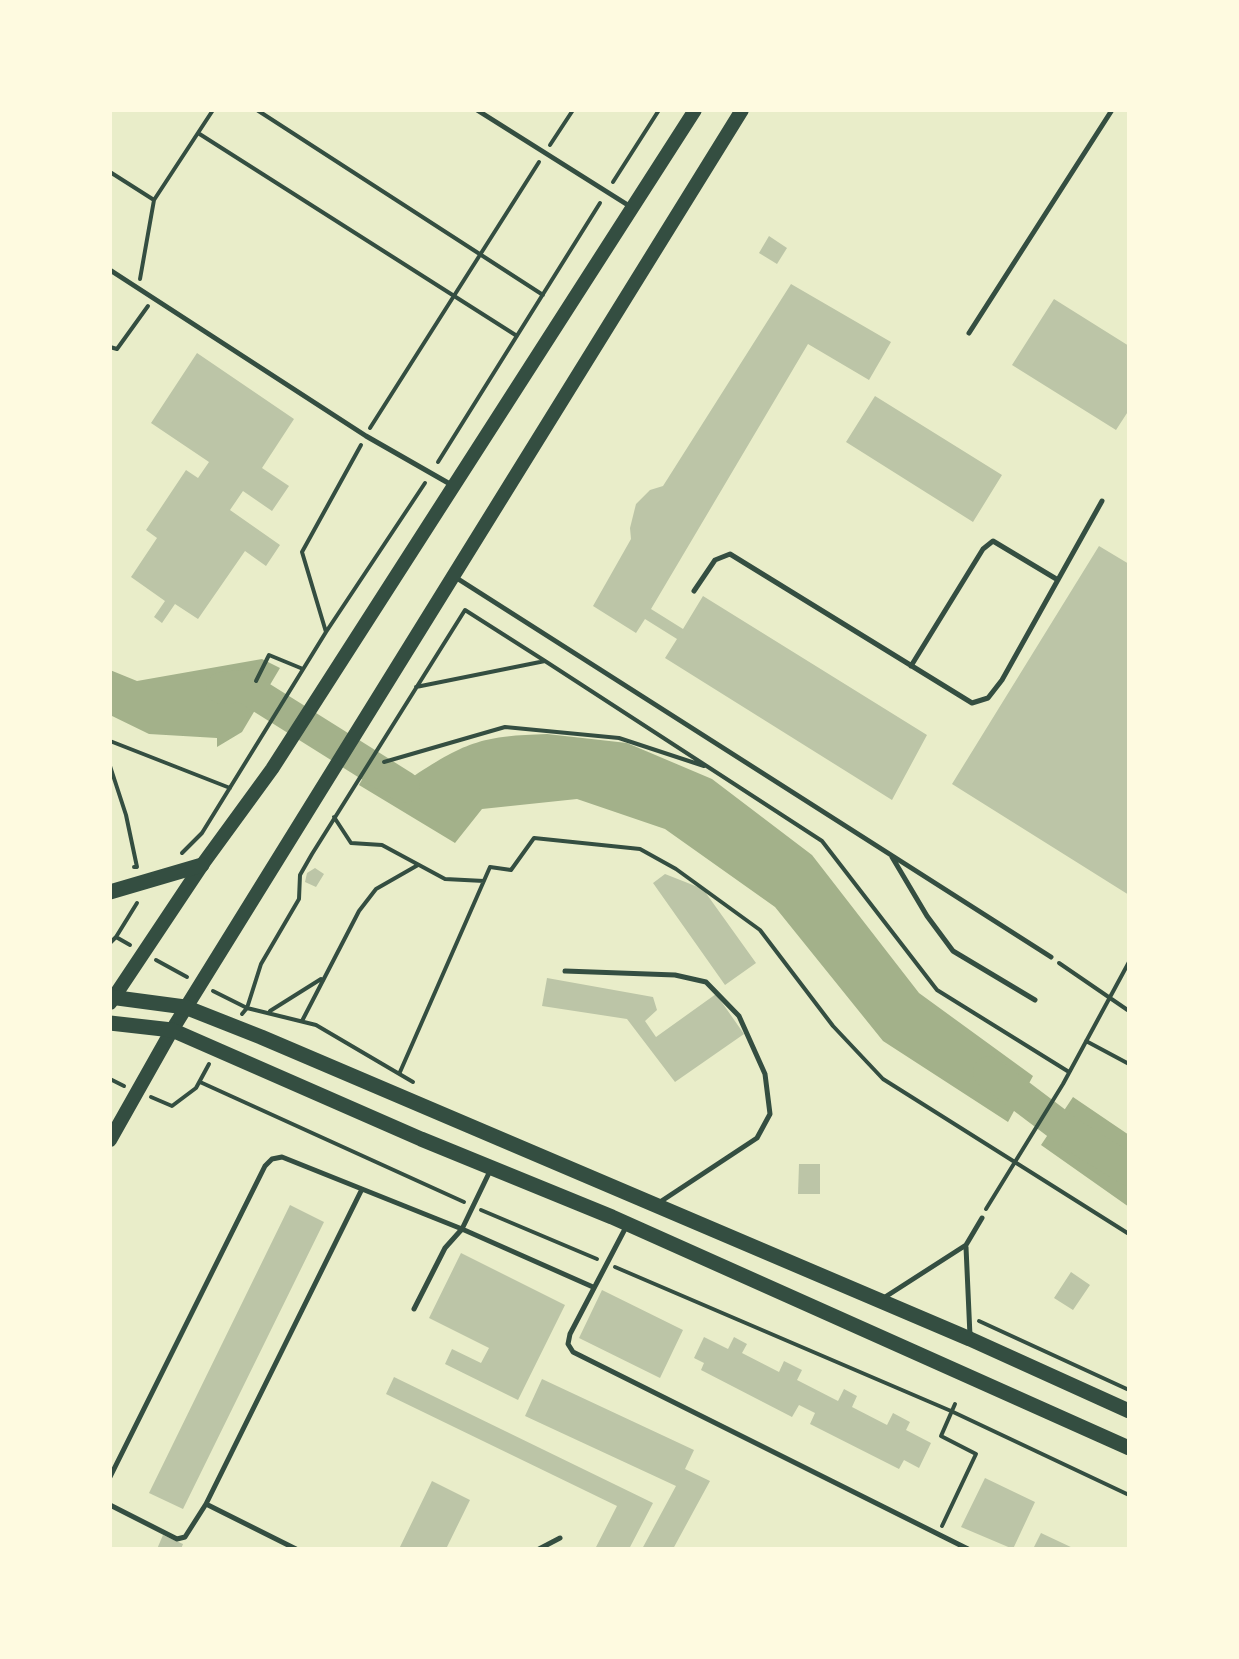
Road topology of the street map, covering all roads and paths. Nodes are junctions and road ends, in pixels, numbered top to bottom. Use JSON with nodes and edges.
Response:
{"nodes":[{"id":1,"x":212,"y":110,"type":"edge"},
{"id":2,"x":257,"y":110,"type":"edge"},
{"id":3,"x":477,"y":110,"type":"edge"},
{"id":4,"x":573,"y":110,"type":"edge"},
{"id":5,"x":658,"y":110,"type":"edge"},
{"id":6,"x":695,"y":110,"type":"edge"},
{"id":7,"x":742,"y":110,"type":"edge"},
{"id":8,"x":1112,"y":110,"type":"edge"},
{"id":9,"x":198,"y":132,"type":"junction"},
{"id":10,"x":545,"y":153,"type":"junction"},
{"id":11,"x":110,"y":172,"type":"edge"},
{"id":12,"x":608,"y":192,"type":"junction"},
{"id":13,"x":154,"y":200,"type":"junction"},
{"id":14,"x":632,"y":208,"type":"junction"},
{"id":15,"x":480,"y":256,"type":"junction"},
{"id":16,"x":110,"y":270,"type":"edge"},
{"id":17,"x":138,"y":288,"type":"junction"},
{"id":18,"x":543,"y":295,"type":"junction"},
{"id":19,"x":454,"y":296,"type":"junction"},
{"id":20,"x":153,"y":298,"type":"junction"},
{"id":21,"x":970,"y":333,"type":"dead end"},
{"id":22,"x":517,"y":336,"type":"junction"},
{"id":23,"x":110,"y":348,"type":"edge"},
{"id":24,"x":366,"y":436,"type":"junction"},
{"id":25,"x":431,"y":473,"type":"junction"},
{"id":26,"x":453,"y":486,"type":"junction"},
{"id":27,"x":1102,"y":501,"type":"dead end"},
{"id":28,"x":452,"y":576,"type":"junction"},
{"id":29,"x":1058,"y":580,"type":"junction"},
{"id":30,"x":694,"y":591,"type":"dead end"},
{"id":31,"x":326,"y":632,"type":"junction"},
{"id":32,"x":544,"y":661,"type":"junction"},
{"id":33,"x":912,"y":666,"type":"junction"},
{"id":34,"x":302,"y":670,"type":"junction"},
{"id":35,"x":256,"y":681,"type":"dead end"},
{"id":36,"x":414,"y":688,"type":"junction"},
{"id":37,"x":110,"y":740,"type":"edge"},
{"id":38,"x":384,"y":762,"type":"dead end"},
{"id":39,"x":110,"y":766,"type":"edge"},
{"id":40,"x":710,"y":768,"type":"junction"},
{"id":41,"x":230,"y":788,"type":"junction"},
{"id":42,"x":336,"y":814,"type":"junction"},
{"id":43,"x":890,"y":854,"type":"junction"},
{"id":44,"x":172,"y":862,"type":"dead end"},
{"id":45,"x":202,"y":865,"type":"junction"},
{"id":46,"x":418,"y":865,"type":"junction"},
{"id":47,"x":484,"y":880,"type":"dead end"},
{"id":48,"x":138,"y":886,"type":"junction"},
{"id":49,"x":110,"y":892,"type":"edge"},
{"id":50,"x":116,"y":937,"type":"dead end"},
{"id":51,"x":1051,"y":957,"type":"joint"},
{"id":52,"x":1129,"y":962,"type":"edge"},
{"id":53,"x":565,"y":971,"type":"dead end"},
{"id":54,"x":325,"y":977,"type":"junction"},
{"id":55,"x":1109,"y":999,"type":"junction"},
{"id":56,"x":111,"y":1000,"type":"edge"},
{"id":57,"x":1035,"y":1000,"type":"dead end"},
{"id":58,"x":185,"y":1007,"type":"junction"},
{"id":59,"x":246,"y":1008,"type":"dead end"},
{"id":60,"x":1129,"y":1010,"type":"edge"},
{"id":61,"x":267,"y":1012,"type":"dead end"},
{"id":62,"x":302,"y":1021,"type":"dead end"},
{"id":63,"x":110,"y":1023,"type":"edge"},
{"id":64,"x":172,"y":1030,"type":"junction"},
{"id":65,"x":1086,"y":1041,"type":"junction"},
{"id":66,"x":1129,"y":1064,"type":"edge"},
{"id":67,"x":1069,"y":1072,"type":"junction"},
{"id":68,"x":200,"y":1082,"type":"dead end"},
{"id":69,"x":110,"y":1140,"type":"edge"},
{"id":70,"x":1014,"y":1160,"type":"junction"},
{"id":71,"x":492,"y":1168,"type":"junction"},
{"id":72,"x":362,"y":1189,"type":"junction"},
{"id":73,"x":655,"y":1205,"type":"junction"},
{"id":74,"x":473,"y":1206,"type":"junction"},
{"id":75,"x":982,"y":1218,"type":"joint"},
{"id":76,"x":628,"y":1224,"type":"junction"},
{"id":77,"x":462,"y":1229,"type":"junction"},
{"id":78,"x":1129,"y":1234,"type":"edge"},
{"id":79,"x":966,"y":1245,"type":"junction"},
{"id":80,"x":606,"y":1264,"type":"junction"},
{"id":81,"x":594,"y":1288,"type":"junction"},
{"id":82,"x":880,"y":1300,"type":"junction"},
{"id":83,"x":414,"y":1309,"type":"dead end"},
{"id":84,"x":970,"y":1339,"type":"junction"},
{"id":85,"x":955,"y":1404,"type":"dead end"},
{"id":86,"x":951,"y":1411,"type":"junction"},
{"id":87,"x":1129,"y":1411,"type":"edge"},
{"id":88,"x":1129,"y":1448,"type":"edge"},
{"id":89,"x":110,"y":1478,"type":"edge"},
{"id":90,"x":1129,"y":1495,"type":"edge"},
{"id":91,"x":206,"y":1504,"type":"junction"},
{"id":92,"x":110,"y":1505,"type":"edge"},
{"id":93,"x":938,"y":1534,"type":"junction"},
{"id":94,"x":560,"y":1538,"type":"dead end"},
{"id":95,"x":296,"y":1549,"type":"edge"},
{"id":96,"x":539,"y":1549,"type":"edge"},
{"id":97,"x":968,"y":1549,"type":"edge"}],
"edges":[{"from":1,"to":9,"type":"path"},
{"from":2,"to":15,"type":"path"},
{"from":3,"to":10,"type":"lane"},
{"from":4,"to":10,"type":"path"},
{"from":5,"to":12,"type":"path"},
{"from":6,"to":14,"type":"main road"},
{"from":7,"to":28,"type":"main road"},
{"from":8,"to":21,"type":"lane"},
{"from":9,"to":13,"type":"path"},
{"from":9,"to":19,"type":"path"},
{"from":10,"to":12,"type":"lane"},
{"from":10,"to":15,"type":"path"},
{"from":11,"to":13,"type":"path"},
{"from":12,"to":14,"type":"lane"},
{"from":12,"to":18,"type":"path"},
{"from":13,"to":17,"type":"path"},
{"from":14,"to":26,"type":"main road"},
{"from":15,"to":18,"type":"path"},
{"from":15,"to":19,"type":"path"},
{"from":16,"to":17,"type":"lane"},
{"from":17,"to":20,"type":"lane"},
{"from":18,"to":22,"type":"path"},
{"from":19,"to":22,"type":"path"},
{"from":19,"to":24,"type":"path"},
{"from":20,"to":23,"type":"path"},
{"from":20,"to":24,"type":"lane"},
{"from":22,"to":25,"type":"path"},
{"from":24,"to":25,"type":"lane"},
{"from":24,"to":31,"type":"path"},
{"from":25,"to":26,"type":"lane"},
{"from":25,"to":31,"type":"path"},
{"from":26,"to":45,"type":"main road"},
{"from":27,"to":29,"type":"lane"},
{"from":28,"to":43,"type":"lane"},
{"from":28,"to":58,"type":"main road"},
{"from":29,"to":33,"type":"lane"},
{"from":29,"to":33,"type":"lane"},
{"from":30,"to":33,"type":"lane"},
{"from":31,"to":34,"type":"path"},
{"from":32,"to":36,"type":"path"},
{"from":32,"to":36,"type":"path"},
{"from":32,"to":40,"type":"path"},
{"from":34,"to":35,"type":"path"},
{"from":34,"to":41,"type":"path"},
{"from":36,"to":42,"type":"path"},
{"from":37,"to":41,"type":"path"},
{"from":38,"to":40,"type":"path"},
{"from":39,"to":48,"type":"path"},
{"from":40,"to":67,"type":"path"},
{"from":41,"to":44,"type":"path"},
{"from":42,"to":46,"type":"path"},
{"from":42,"to":59,"type":"path"},
{"from":43,"to":51,"type":"lane"},
{"from":43,"to":57,"type":"lane"},
{"from":45,"to":48,"type":"main road"},
{"from":45,"to":56,"type":"main road"},
{"from":46,"to":47,"type":"path"},
{"from":46,"to":54,"type":"path"},
{"from":48,"to":49,"type":"main road"},
{"from":48,"to":50,"type":"path"},
{"from":51,"to":55,"type":"path"},
{"from":52,"to":55,"type":"path"},
{"from":53,"to":73,"type":"lane"},
{"from":54,"to":61,"type":"path"},
{"from":54,"to":62,"type":"path"},
{"from":55,"to":60,"type":"path"},
{"from":55,"to":65,"type":"path"},
{"from":56,"to":58,"type":"main road"},
{"from":58,"to":64,"type":"main road"},
{"from":58,"to":73,"type":"main road"},
{"from":63,"to":64,"type":"main road"},
{"from":64,"to":69,"type":"main road"},
{"from":64,"to":71,"type":"main road"},
{"from":65,"to":66,"type":"path"},
{"from":65,"to":67,"type":"path"},
{"from":67,"to":70,"type":"path"},
{"from":68,"to":74,"type":"path"},
{"from":70,"to":75,"type":"path"},
{"from":70,"to":78,"type":"path"},
{"from":71,"to":74,"type":"lane"},
{"from":71,"to":76,"type":"main road"},
{"from":72,"to":77,"type":"lane"},
{"from":72,"to":89,"type":"lane"},
{"from":72,"to":91,"type":"lane"},
{"from":73,"to":82,"type":"main road"},
{"from":74,"to":77,"type":"lane"},
{"from":74,"to":80,"type":"path"},
{"from":75,"to":79,"type":"lane"},
{"from":76,"to":80,"type":"lane"},
{"from":76,"to":88,"type":"main road"},
{"from":77,"to":81,"type":"lane"},
{"from":77,"to":83,"type":"lane"},
{"from":79,"to":82,"type":"lane"},
{"from":79,"to":84,"type":"lane"},
{"from":80,"to":81,"type":"lane"},
{"from":80,"to":86,"type":"path"},
{"from":81,"to":93,"type":"lane"},
{"from":82,"to":84,"type":"main road"},
{"from":84,"to":87,"type":"main road"},
{"from":85,"to":86,"type":"path"},
{"from":86,"to":90,"type":"path"},
{"from":86,"to":93,"type":"path"},
{"from":91,"to":92,"type":"lane"},
{"from":91,"to":95,"type":"lane"},
{"from":93,"to":97,"type":"lane"},
{"from":94,"to":96,"type":"lane"}]}
